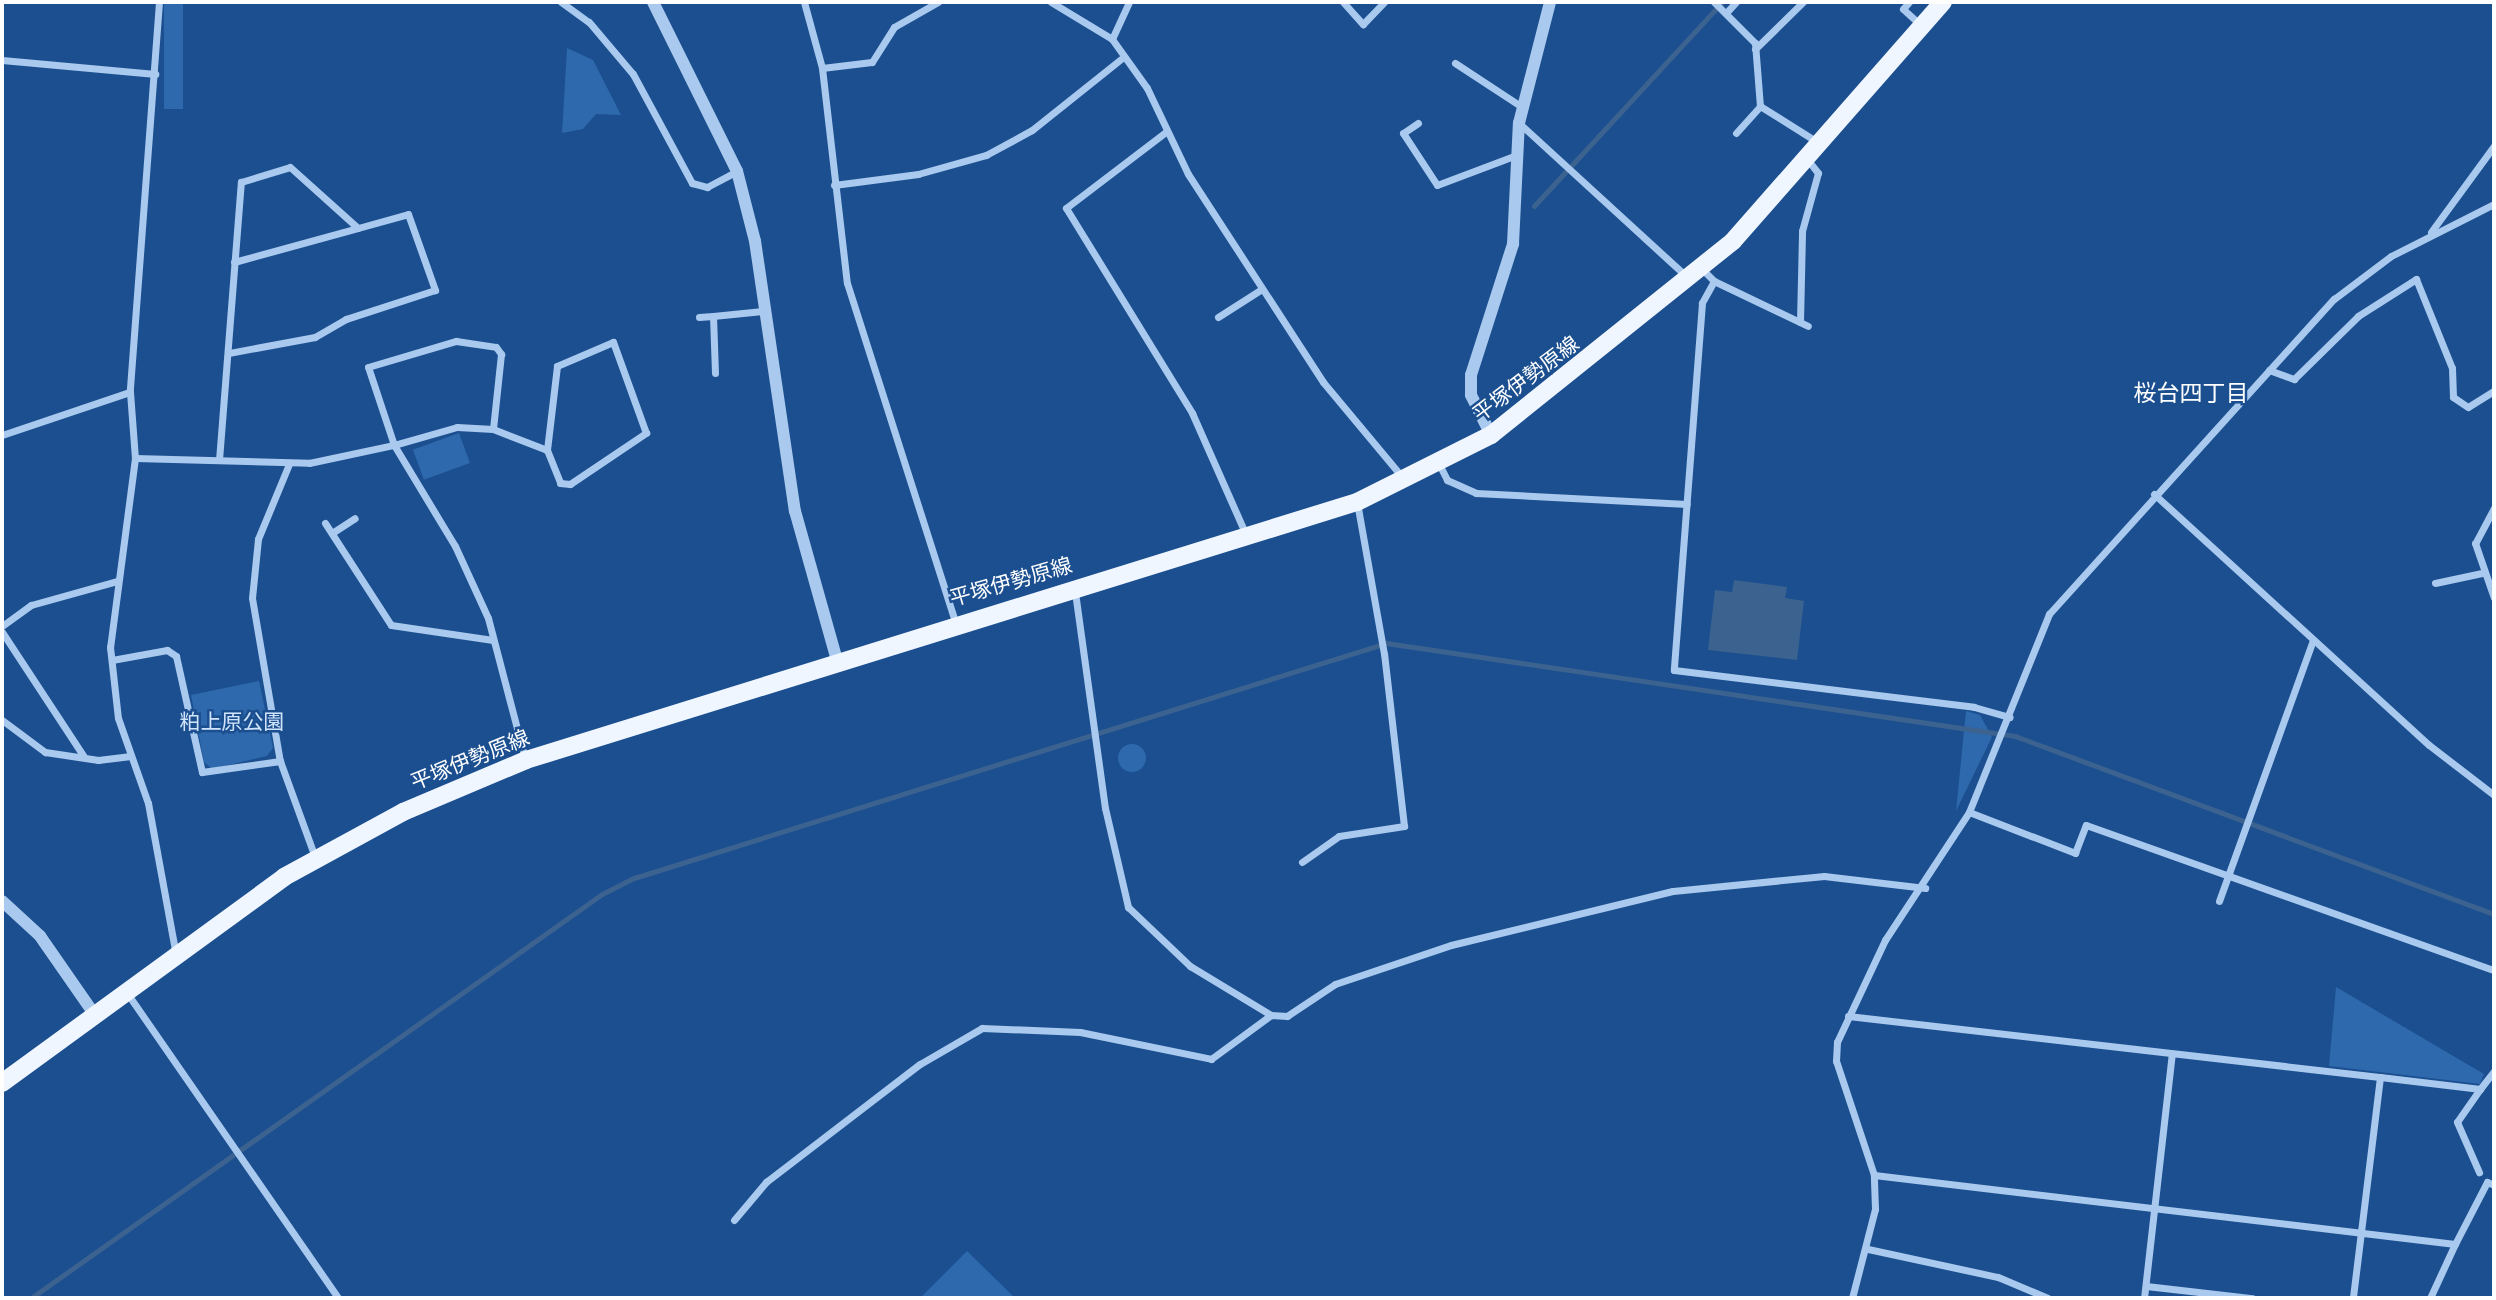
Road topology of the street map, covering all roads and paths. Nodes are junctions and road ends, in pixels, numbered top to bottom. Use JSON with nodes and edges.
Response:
{"nodes":[{"id":1,"x":159,"y":2,"type":"edge"},
{"id":2,"x":561,"y":2,"type":"edge"},
{"id":3,"x":653,"y":2,"type":"edge"},
{"id":4,"x":804,"y":2,"type":"edge"},
{"id":5,"x":938,"y":2,"type":"edge"},
{"id":6,"x":1051,"y":2,"type":"edge"},
{"id":7,"x":1129,"y":2,"type":"edge"},
{"id":8,"x":1343,"y":2,"type":"edge"},
{"id":9,"x":1384,"y":2,"type":"edge"},
{"id":10,"x":1550,"y":2,"type":"edge"},
{"id":11,"x":1714,"y":2,"type":"edge"},
{"id":12,"x":1736,"y":2,"type":"edge"},
{"id":13,"x":1803,"y":2,"type":"edge"},
{"id":14,"x":1909,"y":2,"type":"edge"},
{"id":15,"x":1942,"y":2,"type":"edge"},
{"id":16,"x":1726,"y":13,"type":"junction"},
{"id":17,"x":1921,"y":25,"type":"junction"},
{"id":18,"x":1112,"y":39,"type":"junction"},
{"id":19,"x":1755,"y":49,"type":"junction"},
{"id":20,"x":1121,"y":59,"type":"junction"},
{"id":21,"x":2,"y":60,"type":"edge"},
{"id":22,"x":1455,"y":63,"type":"dead end"},
{"id":23,"x":822,"y":68,"type":"junction"},
{"id":24,"x":155,"y":74,"type":"junction"},
{"id":25,"x":1760,"y":106,"type":"junction"},
{"id":26,"x":1522,"y":107,"type":"junction"},
{"id":27,"x":1418,"y":123,"type":"dead end"},
{"id":28,"x":1519,"y":123,"type":"junction"},
{"id":29,"x":1167,"y":131,"type":"junction"},
{"id":30,"x":1736,"y":133,"type":"dead end"},
{"id":31,"x":1821,"y":144,"type":"junction"},
{"id":32,"x":2494,"y":146,"type":"edge"},
{"id":33,"x":1517,"y":155,"type":"junction"},
{"id":34,"x":1808,"y":160,"type":"junction"},
{"id":35,"x":737,"y":171,"type":"junction"},
{"id":36,"x":834,"y":185,"type":"junction"},
{"id":37,"x":2494,"y":204,"type":"edge"},
{"id":38,"x":358,"y":228,"type":"junction"},
{"id":39,"x":2431,"y":233,"type":"junction"},
{"id":40,"x":234,"y":262,"type":"junction"},
{"id":41,"x":1702,"y":277,"type":"junction"},
{"id":42,"x":1262,"y":289,"type":"junction"},
{"id":43,"x":763,"y":311,"type":"junction"},
{"id":44,"x":713,"y":316,"type":"junction"},
{"id":45,"x":699,"y":317,"type":"dead end"},
{"id":46,"x":1218,"y":317,"type":"dead end"},
{"id":47,"x":229,"y":353,"type":"junction"},
{"id":48,"x":2269,"y":370,"type":"junction"},
{"id":49,"x":715,"y":373,"type":"dead end"},
{"id":50,"x":2494,"y":391,"type":"edge"},
{"id":51,"x":130,"y":392,"type":"junction"},
{"id":52,"x":493,"y":429,"type":"junction"},
{"id":53,"x":2,"y":435,"type":"edge"},
{"id":54,"x":1491,"y":435,"type":"junction"},
{"id":55,"x":394,"y":445,"type":"junction"},
{"id":56,"x":547,"y":450,"type":"junction"},
{"id":57,"x":135,"y":458,"type":"junction"},
{"id":58,"x":219,"y":460,"type":"junction"},
{"id":59,"x":289,"y":464,"type":"junction"},
{"id":60,"x":1439,"y":464,"type":"junction"},
{"id":61,"x":1405,"y":481,"type":"junction"},
{"id":62,"x":2154,"y":494,"type":"junction"},
{"id":63,"x":1357,"y":502,"type":"junction"},
{"id":64,"x":1687,"y":505,"type":"junction"},
{"id":65,"x":2494,"y":508,"type":"edge"},
{"id":66,"x":355,"y":518,"type":"dead end"},
{"id":67,"x":326,"y":523,"type":"dead end"},
{"id":68,"x":332,"y":533,"type":"junction"},
{"id":69,"x":1247,"y":536,"type":"junction"},
{"id":70,"x":2482,"y":573,"type":"junction"},
{"id":71,"x":117,"y":581,"type":"junction"},
{"id":72,"x":2435,"y":583,"type":"dead end"},
{"id":73,"x":1074,"y":588,"type":"junction"},
{"id":74,"x":2494,"y":598,"type":"edge"},
{"id":75,"x":956,"y":622,"type":"junction"},
{"id":76,"x":2,"y":626,"type":"edge"},
{"id":77,"x":2,"y":632,"type":"edge"},
{"id":78,"x":494,"y":640,"type":"junction"},
{"id":79,"x":2313,"y":640,"type":"junction"},
{"id":80,"x":112,"y":660,"type":"junction"},
{"id":81,"x":836,"y":660,"type":"junction"},
{"id":82,"x":2010,"y":717,"type":"junction"},
{"id":83,"x":2,"y":720,"type":"edge"},
{"id":84,"x":131,"y":756,"type":"junction"},
{"id":85,"x":84,"y":757,"type":"junction"},
{"id":86,"x":526,"y":760,"type":"junction"},
{"id":87,"x":280,"y":761,"type":"junction"},
{"id":88,"x":2494,"y":795,"type":"edge"},
{"id":89,"x":1969,"y":812,"type":"junction"},
{"id":90,"x":315,"y":857,"type":"junction"},
{"id":91,"x":1302,"y":862,"type":"dead end"},
{"id":92,"x":2228,"y":877,"type":"junction"},
{"id":93,"x":1925,"y":888,"type":"junction"},
{"id":94,"x":2,"y":901,"type":"edge"},
{"id":95,"x":2219,"y":901,"type":"dead end"},
{"id":96,"x":176,"y":955,"type":"junction"},
{"id":97,"x":2494,"y":970,"type":"edge"},
{"id":98,"x":127,"y":992,"type":"junction"},
{"id":99,"x":96,"y":1015,"type":"junction"},
{"id":100,"x":1271,"y":1015,"type":"junction"},
{"id":101,"x":1848,"y":1016,"type":"junction"},
{"id":102,"x":2172,"y":1054,"type":"junction"},
{"id":103,"x":2494,"y":1071,"type":"edge"},
{"id":104,"x":2380,"y":1077,"type":"junction"},
{"id":105,"x":2,"y":1083,"type":"edge"},
{"id":106,"x":2480,"y":1089,"type":"junction"},
{"id":107,"x":2479,"y":1172,"type":"dead end"},
{"id":108,"x":1874,"y":1175,"type":"junction"},
{"id":109,"x":2494,"y":1185,"type":"edge"},
{"id":110,"x":2153,"y":1208,"type":"junction"},
{"id":111,"x":734,"y":1220,"type":"dead end"},
{"id":112,"x":2361,"y":1232,"type":"junction"},
{"id":113,"x":2455,"y":1244,"type":"junction"},
{"id":114,"x":1868,"y":1249,"type":"junction"},
{"id":115,"x":2146,"y":1286,"type":"junction"},
{"id":116,"x":338,"y":1298,"type":"edge"},
{"id":117,"x":1853,"y":1298,"type":"edge"},
{"id":118,"x":2048,"y":1298,"type":"edge"},
{"id":119,"x":2144,"y":1298,"type":"edge"},
{"id":120,"x":2252,"y":1298,"type":"edge"},
{"id":121,"x":2353,"y":1298,"type":"edge"},
{"id":122,"x":2430,"y":1298,"type":"edge"}],
"edges":[{"from":1,"to":24,"type":"street"},
{"from":2,"to":35,"type":"street"},
{"from":3,"to":35,"type":"street"},
{"from":4,"to":23,"type":"street"},
{"from":5,"to":23,"type":"street"},
{"from":6,"to":18,"type":"street"},
{"from":7,"to":18,"type":"street"},
{"from":8,"to":9,"type":"street"},
{"from":10,"to":26,"type":"street"},
{"from":11,"to":16,"type":"street"},
{"from":12,"to":16,"type":"street"},
{"from":13,"to":19,"type":"street"},
{"from":14,"to":17,"type":"street"},
{"from":15,"to":17,"type":"main road","name":"平塚伊勢原線"},
{"from":16,"to":19,"type":"street"},
{"from":17,"to":31,"type":"main road","name":"平塚伊勢原線"},
{"from":18,"to":20,"type":"street"},
{"from":19,"to":25,"type":"street"},
{"from":20,"to":29,"type":"street"},
{"from":20,"to":36,"type":"street"},
{"from":21,"to":24,"type":"street"},
{"from":22,"to":26,"type":"street"},
{"from":23,"to":36,"type":"street"},
{"from":24,"to":51,"type":"street"},
{"from":25,"to":30,"type":"street"},
{"from":25,"to":31,"type":"street"},
{"from":26,"to":28,"type":"street"},
{"from":27,"to":33,"type":"street"},
{"from":28,"to":33,"type":"street"},
{"from":28,"to":41,"type":"street"},
{"from":29,"to":42,"type":"street"},
{"from":29,"to":69,"type":"street"},
{"from":31,"to":34,"type":"main road","name":"平塚伊勢原線"},
{"from":32,"to":39,"type":"street"},
{"from":33,"to":54,"type":"street"},
{"from":34,"to":41,"type":"main road","name":"平塚伊勢原線"},
{"from":34,"to":41,"type":"street"},
{"from":35,"to":43,"type":"street"},
{"from":36,"to":75,"type":"street"},
{"from":37,"to":39,"type":"street"},
{"from":38,"to":40,"type":"street"},
{"from":38,"to":40,"type":"street"},
{"from":38,"to":47,"type":"street"},
{"from":39,"to":48,"type":"street"},
{"from":40,"to":47,"type":"street"},
{"from":41,"to":54,"type":"main road","name":"平塚伊勢原線"},
{"from":41,"to":64,"type":"street"},
{"from":42,"to":46,"type":"street"},
{"from":42,"to":61,"type":"street"},
{"from":43,"to":44,"type":"street"},
{"from":43,"to":81,"type":"street"},
{"from":44,"to":45,"type":"street"},
{"from":44,"to":49,"type":"street"},
{"from":47,"to":58,"type":"street"},
{"from":48,"to":50,"type":"street"},
{"from":48,"to":62,"type":"street"},
{"from":51,"to":53,"type":"street"},
{"from":51,"to":57,"type":"street"},
{"from":52,"to":55,"type":"street"},
{"from":52,"to":55,"type":"street"},
{"from":52,"to":56,"type":"street"},
{"from":54,"to":60,"type":"main road","name":"平塚伊勢原線"},
{"from":55,"to":59,"type":"street"},
{"from":55,"to":78,"type":"street"},
{"from":56,"to":56,"type":"street"},
{"from":57,"to":58,"type":"street"},
{"from":57,"to":71,"type":"street"},
{"from":58,"to":59,"type":"street"},
{"from":59,"to":87,"type":"street"},
{"from":60,"to":61,"type":"main road","name":"平塚伊勢原線"},
{"from":60,"to":64,"type":"street"},
{"from":61,"to":63,"type":"main road","name":"平塚伊勢原線"},
{"from":62,"to":79,"type":"street"},
{"from":62,"to":82,"type":"street"},
{"from":63,"to":69,"type":"main road","name":"平塚伊勢原線"},
{"from":63,"to":91,"type":"street"},
{"from":64,"to":82,"type":"street"},
{"from":65,"to":70,"type":"street"},
{"from":66,"to":68,"type":"street"},
{"from":67,"to":68,"type":"street"},
{"from":68,"to":78,"type":"street"},
{"from":69,"to":73,"type":"main road","name":"平塚伊勢原線"},
{"from":70,"to":72,"type":"street"},
{"from":70,"to":74,"type":"street"},
{"from":71,"to":76,"type":"street"},
{"from":71,"to":80,"type":"street"},
{"from":73,"to":75,"type":"main road","name":"平塚伊勢原線"},
{"from":73,"to":100,"type":"street"},
{"from":75,"to":81,"type":"main road","name":"平塚伊勢原線"},
{"from":77,"to":85,"type":"street"},
{"from":78,"to":86,"type":"street"},
{"from":79,"to":88,"type":"street"},
{"from":79,"to":92,"type":"street"},
{"from":80,"to":84,"type":"street"},
{"from":80,"to":87,"type":"street"},
{"from":81,"to":86,"type":"main road","name":"平塚伊勢原線"},
{"from":82,"to":89,"type":"street"},
{"from":83,"to":85,"type":"street"},
{"from":84,"to":85,"type":"street"},
{"from":84,"to":96,"type":"street"},
{"from":86,"to":90,"type":"main road","name":"平塚伊勢原線"},
{"from":87,"to":90,"type":"street"},
{"from":89,"to":92,"type":"street"},
{"from":89,"to":93,"type":"street"},
{"from":90,"to":96,"type":"main road","name":"平塚伊勢原線"},
{"from":92,"to":95,"type":"street"},
{"from":92,"to":97,"type":"street"},
{"from":93,"to":100,"type":"street"},
{"from":93,"to":101,"type":"street"},
{"from":94,"to":99,"type":"street"},
{"from":96,"to":98,"type":"main road","name":"平塚伊勢原線"},
{"from":98,"to":99,"type":"main road","name":"平塚伊勢原線"},
{"from":98,"to":116,"type":"street"},
{"from":99,"to":105,"type":"main road","name":"平塚伊勢原線"},
{"from":100,"to":111,"type":"street"},
{"from":101,"to":102,"type":"street"},
{"from":101,"to":108,"type":"street"},
{"from":102,"to":104,"type":"street"},
{"from":102,"to":110,"type":"street"},
{"from":103,"to":106,"type":"street"},
{"from":104,"to":106,"type":"street"},
{"from":104,"to":112,"type":"street"},
{"from":106,"to":107,"type":"street"},
{"from":108,"to":110,"type":"street"},
{"from":108,"to":114,"type":"street"},
{"from":109,"to":113,"type":"street"},
{"from":110,"to":112,"type":"street"},
{"from":110,"to":115,"type":"street"},
{"from":112,"to":113,"type":"street"},
{"from":112,"to":121,"type":"street"},
{"from":113,"to":122,"type":"street"},
{"from":114,"to":117,"type":"street"},
{"from":114,"to":118,"type":"street"},
{"from":115,"to":119,"type":"street"},
{"from":115,"to":120,"type":"street"}]}
